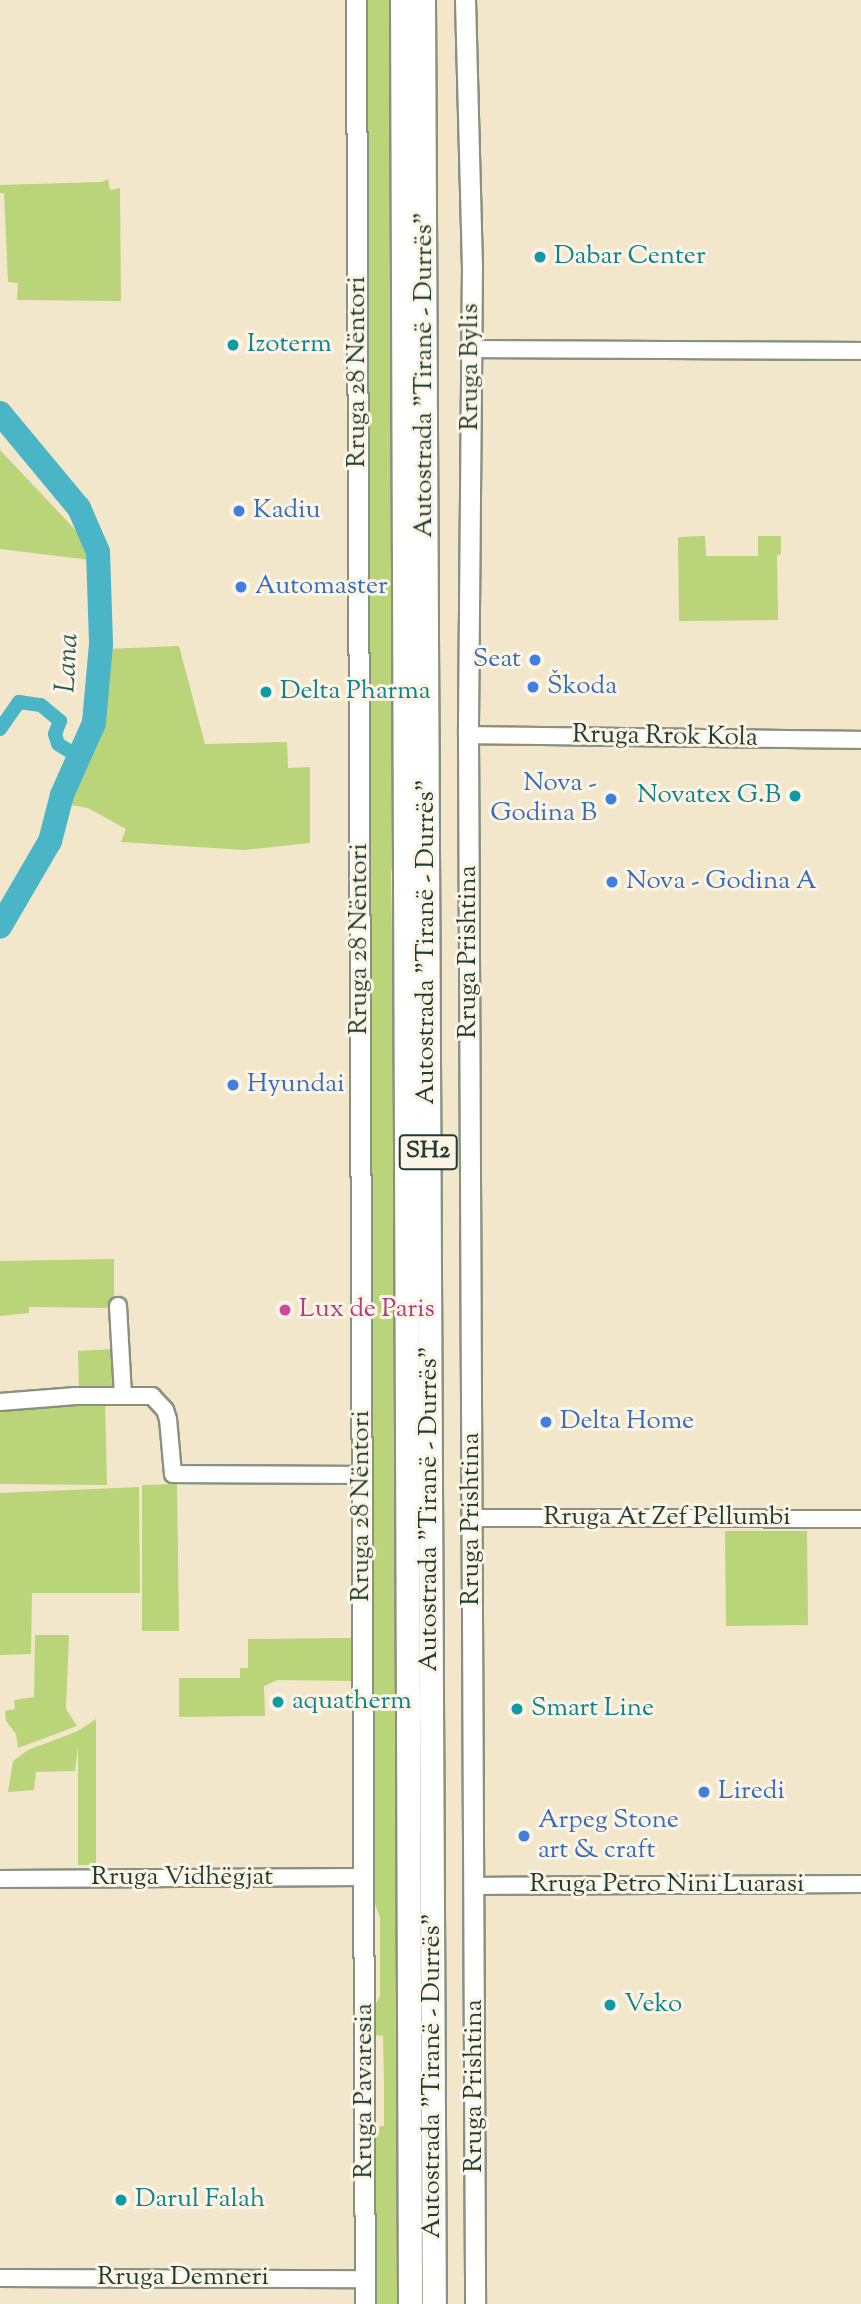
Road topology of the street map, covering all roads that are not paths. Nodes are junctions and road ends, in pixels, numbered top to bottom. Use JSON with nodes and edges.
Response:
{"nodes":[{"id":1,"x":356,"y":0,"type":"edge"},
{"id":2,"x":402,"y":0,"type":"edge"},
{"id":3,"x":423,"y":0,"type":"edge"},
{"id":4,"x":465,"y":0,"type":"edge"},
{"id":5,"x":470,"y":349,"type":"junction"},
{"id":6,"x":861,"y":351,"type":"edge"},
{"id":7,"x":468,"y":735,"type":"junction"},
{"id":8,"x":861,"y":740,"type":"edge"},
{"id":9,"x":118,"y":1306,"type":"dead end"},
{"id":10,"x":123,"y":1396,"type":"junction"},
{"id":11,"x":0,"y":1402,"type":"edge"},
{"id":12,"x":362,"y":1475,"type":"junction"},
{"id":13,"x":472,"y":1518,"type":"junction"},
{"id":14,"x":861,"y":1519,"type":"edge"},
{"id":15,"x":363,"y":1877,"type":"junction"},
{"id":16,"x":0,"y":1879,"type":"edge"},
{"id":17,"x":861,"y":1884,"type":"edge"},
{"id":18,"x":473,"y":1886,"type":"junction"},
{"id":19,"x":0,"y":2278,"type":"edge"},
{"id":20,"x":365,"y":2278,"type":"junction"},
{"id":21,"x":365,"y":2304,"type":"edge"},
{"id":22,"x":410,"y":2304,"type":"edge"},
{"id":23,"x":434,"y":2304,"type":"edge"},
{"id":24,"x":475,"y":2304,"type":"edge"}],
"edges":[{"from":1,"to":12,"type":"main road","name":"Rruga 28 Nëntori"},
{"from":2,"to":22,"type":"highway","name":"Autostrada \"Tiranë - Durrës\"","number":"SH2"},
{"from":3,"to":23,"type":"highway","name":"Autostrada \"Tiranë - Durrës\"","number":"SH2"},
{"from":4,"to":5,"type":"main road","name":"Rruga Bylis"},
{"from":5,"to":6,"type":"street"},
{"from":5,"to":7,"type":"main road","name":"Rruga Bylis"},
{"from":7,"to":8,"type":"street","name":"Rruga Rrok Kola"},
{"from":7,"to":13,"type":"main road","name":"Rruga Prishtina"},
{"from":9,"to":10,"type":"street"},
{"from":10,"to":11,"type":"street"},
{"from":10,"to":12,"type":"street"},
{"from":12,"to":15,"type":"main road","name":"Rruga 28 Nëntori"},
{"from":13,"to":14,"type":"street","name":"Rruga At Zef Pellumbi"},
{"from":13,"to":18,"type":"main road","name":"Rruga Prishtina"},
{"from":15,"to":16,"type":"street","name":"Rruga Vidhëgjat"},
{"from":15,"to":20,"type":"main road","name":"Rruga Pavaresia"},
{"from":17,"to":18,"type":"street","name":"Rruga Petro Nini Luarasi"},
{"from":18,"to":24,"type":"main road","name":"Rruga Prishtina"},
{"from":19,"to":20,"type":"street","name":"Rruga Demneri"},
{"from":20,"to":21,"type":"main road","name":"Rruga Pavaresia"}]}
